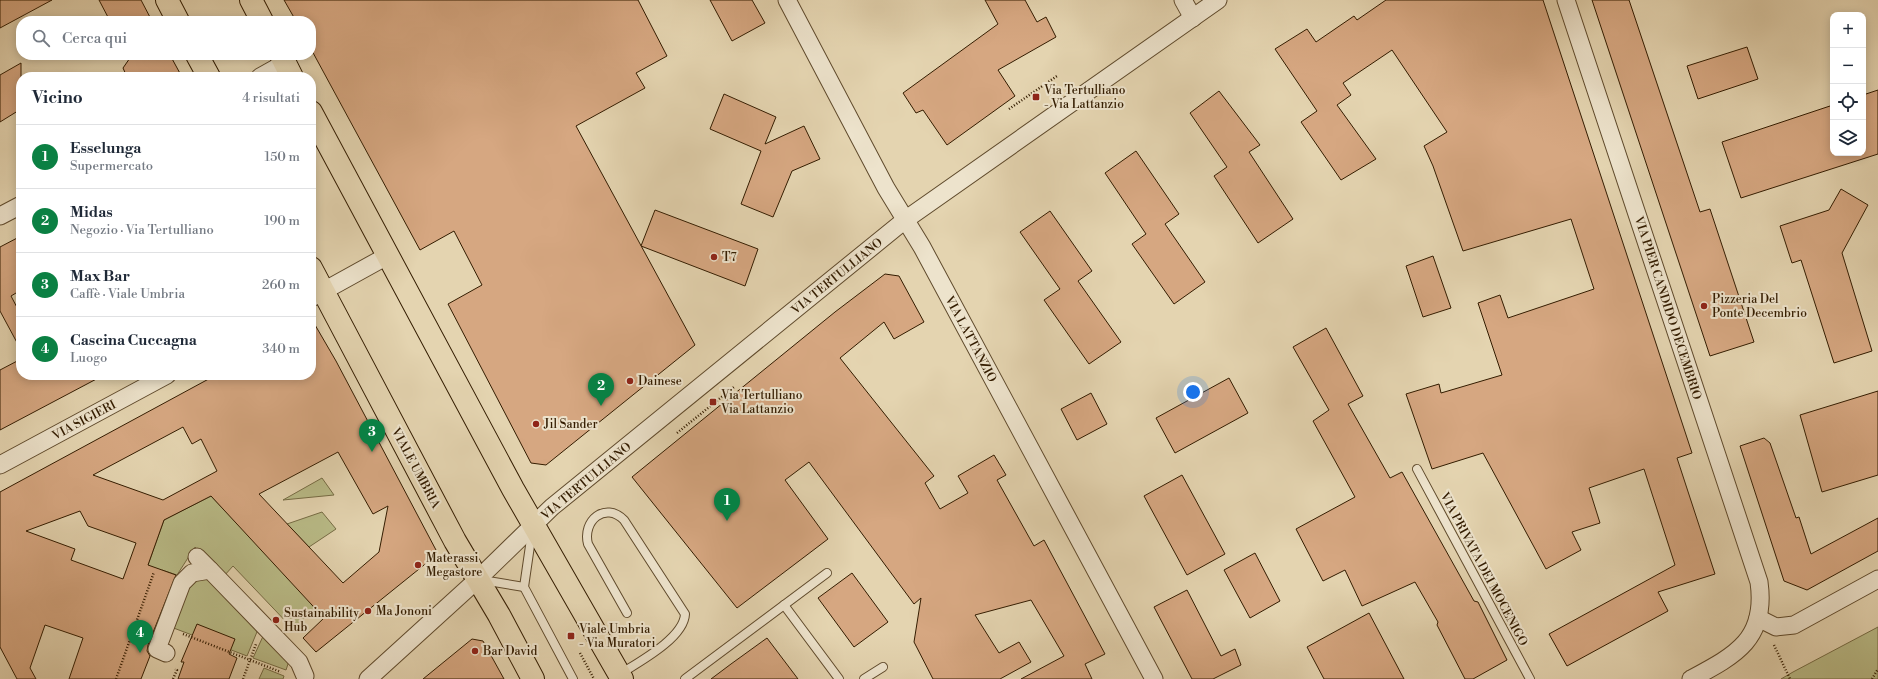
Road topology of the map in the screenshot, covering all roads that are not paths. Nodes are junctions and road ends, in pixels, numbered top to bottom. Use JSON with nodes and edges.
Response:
{"nodes":[{"id":1,"x":167,"y":0,"type":"edge"},
{"id":2,"x":251,"y":0,"type":"edge"},
{"id":3,"x":787,"y":0,"type":"edge"},
{"id":4,"x":1183,"y":0,"type":"edge"},
{"id":5,"x":1218,"y":0,"type":"edge"},
{"id":6,"x":1566,"y":0,"type":"edge"},
{"id":7,"x":175,"y":16,"type":"edge"},
{"id":8,"x":259,"y":16,"type":"edge"},
{"id":9,"x":1192,"y":18,"type":"junction"},
{"id":10,"x":200,"y":60,"type":"edge"},
{"id":11,"x":286,"y":65,"type":"edge"},
{"id":12,"x":206,"y":72,"type":"edge"},
{"id":13,"x":271,"y":72,"type":"edge"},
{"id":14,"x":316,"y":121,"type":"edge"},
{"id":15,"x":16,"y":207,"type":"edge"},
{"id":16,"x":0,"y":216,"type":"edge"},
{"id":17,"x":905,"y":220,"type":"junction"},
{"id":18,"x":387,"y":256,"type":"junction"},
{"id":19,"x":317,"y":295,"type":"edge"},
{"id":20,"x":158,"y":380,"type":"edge"},
{"id":21,"x":0,"y":465,"type":"edge"},
{"id":22,"x":1417,"y":470,"type":"dead end"},
{"id":23,"x":533,"y":525,"type":"junction"},
{"id":24,"x":197,"y":557,"type":"dead end"},
{"id":25,"x":210,"y":570,"type":"junction"},
{"id":26,"x":827,"y":573,"type":"dead end"},
{"id":27,"x":478,"y":579,"type":"junction"},
{"id":28,"x":1878,"y":579,"type":"edge"},
{"id":29,"x":524,"y":587,"type":"junction"},
{"id":30,"x":784,"y":605,"type":"junction"},
{"id":31,"x":627,"y":613,"type":"dead end"},
{"id":32,"x":1758,"y":618,"type":"junction"},
{"id":33,"x":168,"y":660,"type":"road end"},
{"id":34,"x":883,"y":667,"type":"dead end"},
{"id":35,"x":305,"y":676,"type":"dead end"},
{"id":36,"x":621,"y":677,"type":"edge"},
{"id":37,"x":368,"y":679,"type":"edge"},
{"id":38,"x":533,"y":679,"type":"edge"},
{"id":39,"x":574,"y":679,"type":"edge"},
{"id":40,"x":686,"y":679,"type":"edge"},
{"id":41,"x":839,"y":679,"type":"edge"},
{"id":42,"x":864,"y":679,"type":"edge"},
{"id":43,"x":1154,"y":679,"type":"edge"},
{"id":44,"x":1530,"y":679,"type":"edge"},
{"id":45,"x":1691,"y":679,"type":"edge"}],
"edges":[{"from":1,"to":7,"type":"main road"},
{"from":2,"to":8,"type":"main road"},
{"from":3,"to":17,"type":"street","name":"VIA LATTANZIO"},
{"from":4,"to":9,"type":"street"},
{"from":5,"to":9,"type":"street","name":"VIA TERTULLIANO"},
{"from":6,"to":32,"type":"street","name":"VIA PIER CANDIDO DECEMBRIO"},
{"from":9,"to":17,"type":"street","name":"VIA TERTULLIANO"},
{"from":10,"to":12,"type":"main road"},
{"from":11,"to":13,"type":"street"},
{"from":14,"to":18,"type":"main road"},
{"from":15,"to":16,"type":"street"},
{"from":17,"to":23,"type":"street","name":"VIA TERTULLIANO"},
{"from":17,"to":43,"type":"street","name":"VIA LATTANZIO"},
{"from":18,"to":19,"type":"street"},
{"from":18,"to":23,"type":"main road"},
{"from":19,"to":27,"type":"main road","name":"VIALE UMBRIA"},
{"from":20,"to":21,"type":"street","name":"VIA SIGIERI"},
{"from":22,"to":44,"type":"lane","name":"VIA PRIVATA DEI MOCENIGO"},
{"from":23,"to":27,"type":"street","name":"VIA TERTULLIANO"},
{"from":23,"to":29,"type":"lane"},
{"from":23,"to":36,"type":"main road"},
{"from":24,"to":25,"type":"street"},
{"from":25,"to":33,"type":"street"},
{"from":25,"to":35,"type":"street"},
{"from":26,"to":30,"type":"lane"},
{"from":27,"to":29,"type":"lane"},
{"from":27,"to":37,"type":"street","name":"VIA TERTULLIANO"},
{"from":27,"to":38,"type":"main road","name":"VIALE UMBRIA"},
{"from":28,"to":32,"type":"street"},
{"from":29,"to":39,"type":"lane"},
{"from":30,"to":40,"type":"lane"},
{"from":30,"to":41,"type":"lane"},
{"from":31,"to":36,"type":"lane"},
{"from":32,"to":45,"type":"street","name":"VIA PIER CANDIDO DECEMBRIO"},
{"from":34,"to":42,"type":"lane"}]}
